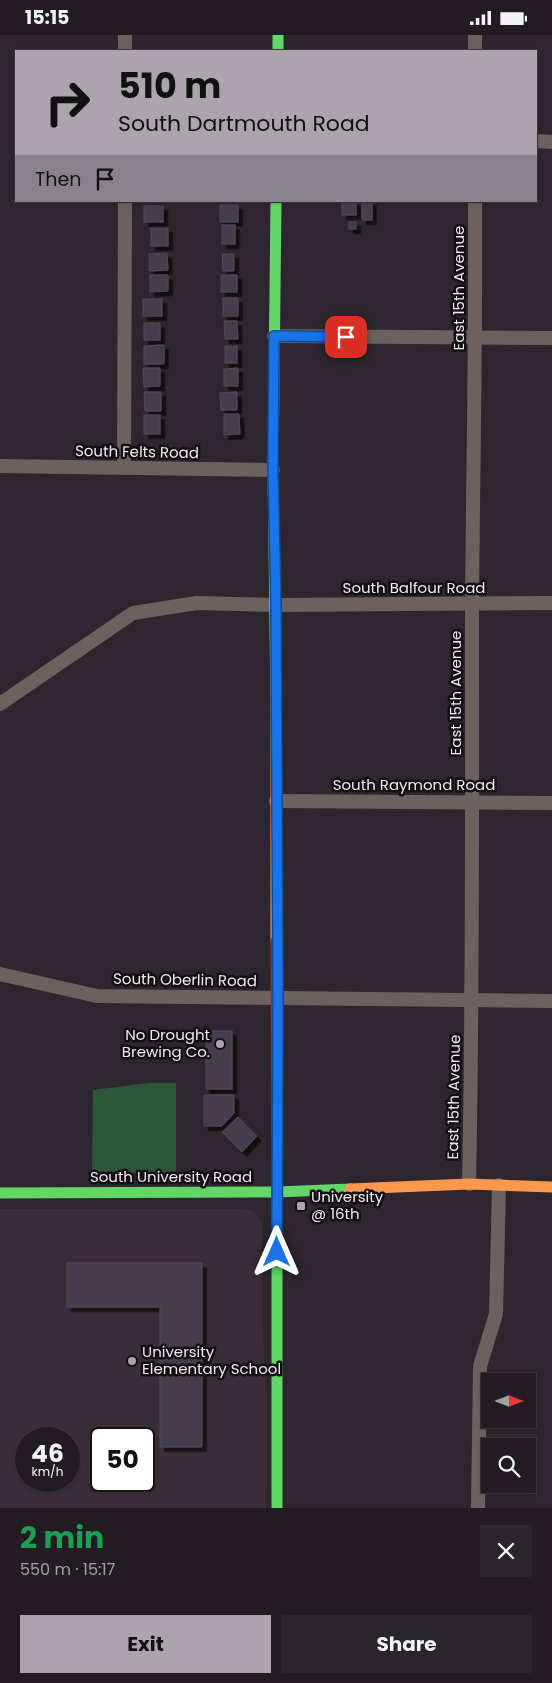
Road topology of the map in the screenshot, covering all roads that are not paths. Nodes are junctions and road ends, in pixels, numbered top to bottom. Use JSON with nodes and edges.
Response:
{"nodes":[{"id":1,"x":125,"y":35,"type":"edge"},
{"id":2,"x":278,"y":35,"type":"edge"},
{"id":3,"x":475,"y":35,"type":"edge"},
{"id":4,"x":125,"y":50,"type":"edge"},
{"id":5,"x":278,"y":50,"type":"edge"},
{"id":6,"x":475,"y":50,"type":"edge"},
{"id":7,"x":537,"y":141,"type":"edge"},
{"id":8,"x":552,"y":142,"type":"edge"},
{"id":9,"x":125,"y":202,"type":"edge"},
{"id":10,"x":276,"y":202,"type":"edge"},
{"id":11,"x":475,"y":202,"type":"edge"},
{"id":12,"x":274,"y":336,"type":"junction"},
{"id":13,"x":476,"y":337,"type":"junction"},
{"id":14,"x":552,"y":338,"type":"edge"},
{"id":15,"x":0,"y":466,"type":"edge"},
{"id":16,"x":124,"y":468,"type":"junction"},
{"id":17,"x":273,"y":470,"type":"junction"},
{"id":18,"x":552,"y":603,"type":"edge"},
{"id":19,"x":276,"y":605,"type":"junction"},
{"id":20,"x":472,"y":605,"type":"junction"},
{"id":21,"x":0,"y":704,"type":"edge"},
{"id":22,"x":276,"y":801,"type":"junction"},
{"id":23,"x":472,"y":802,"type":"junction"},
{"id":24,"x":552,"y":803,"type":"edge"},
{"id":25,"x":0,"y":974,"type":"edge"},
{"id":26,"x":278,"y":998,"type":"junction"},
{"id":27,"x":472,"y":1000,"type":"junction"},
{"id":28,"x":552,"y":1001,"type":"edge"},
{"id":29,"x":469,"y":1184,"type":"junction"},
{"id":30,"x":499,"y":1185,"type":"junction"},
{"id":31,"x":552,"y":1187,"type":"edge"},
{"id":32,"x":277,"y":1192,"type":"junction"},
{"id":33,"x":0,"y":1193,"type":"edge"},
{"id":34,"x":277,"y":1508,"type":"edge"},
{"id":35,"x":478,"y":1508,"type":"edge"}],
"edges":[{"from":1,"to":4,"type":"street"},
{"from":2,"to":5,"type":"main road"},
{"from":3,"to":6,"type":"street"},
{"from":7,"to":8,"type":"street"},
{"from":9,"to":16,"type":"street"},
{"from":10,"to":12,"type":"main road"},
{"from":11,"to":13,"type":"street","name":"East 15th Avenue"},
{"from":12,"to":13,"type":"street"},
{"from":12,"to":17,"type":"main road"},
{"from":13,"to":14,"type":"street"},
{"from":13,"to":20,"type":"street","name":"East 15th Avenue"},
{"from":15,"to":16,"type":"street","name":"South Felts Road"},
{"from":16,"to":17,"type":"street","name":"South Felts Road"},
{"from":17,"to":19,"type":"main road"},
{"from":18,"to":20,"type":"street","name":"South Balfour Road"},
{"from":19,"to":20,"type":"street","name":"South Balfour Road"},
{"from":19,"to":21,"type":"street","name":"South Balfour Road"},
{"from":19,"to":22,"type":"main road"},
{"from":20,"to":23,"type":"street","name":"East 15th Avenue"},
{"from":22,"to":23,"type":"street","name":"South Raymond Road"},
{"from":22,"to":26,"type":"main road"},
{"from":23,"to":24,"type":"street","name":"South Raymond Road"},
{"from":23,"to":27,"type":"street","name":"East 15th Avenue"},
{"from":25,"to":26,"type":"street","name":"South Oberlin Road"},
{"from":26,"to":27,"type":"street","name":"South Oberlin Road"},
{"from":26,"to":32,"type":"main road"},
{"from":27,"to":28,"type":"street","name":"South Oberlin Road"},
{"from":27,"to":29,"type":"street","name":"East 15th Avenue"},
{"from":29,"to":30,"type":"main road","name":"South University Road"},
{"from":29,"to":32,"type":"main road","name":"South University Road"},
{"from":30,"to":31,"type":"main road","name":"South University Road"},
{"from":30,"to":35,"type":"street"},
{"from":32,"to":33,"type":"main road","name":"South University Road"},
{"from":32,"to":34,"type":"main road"}]}
